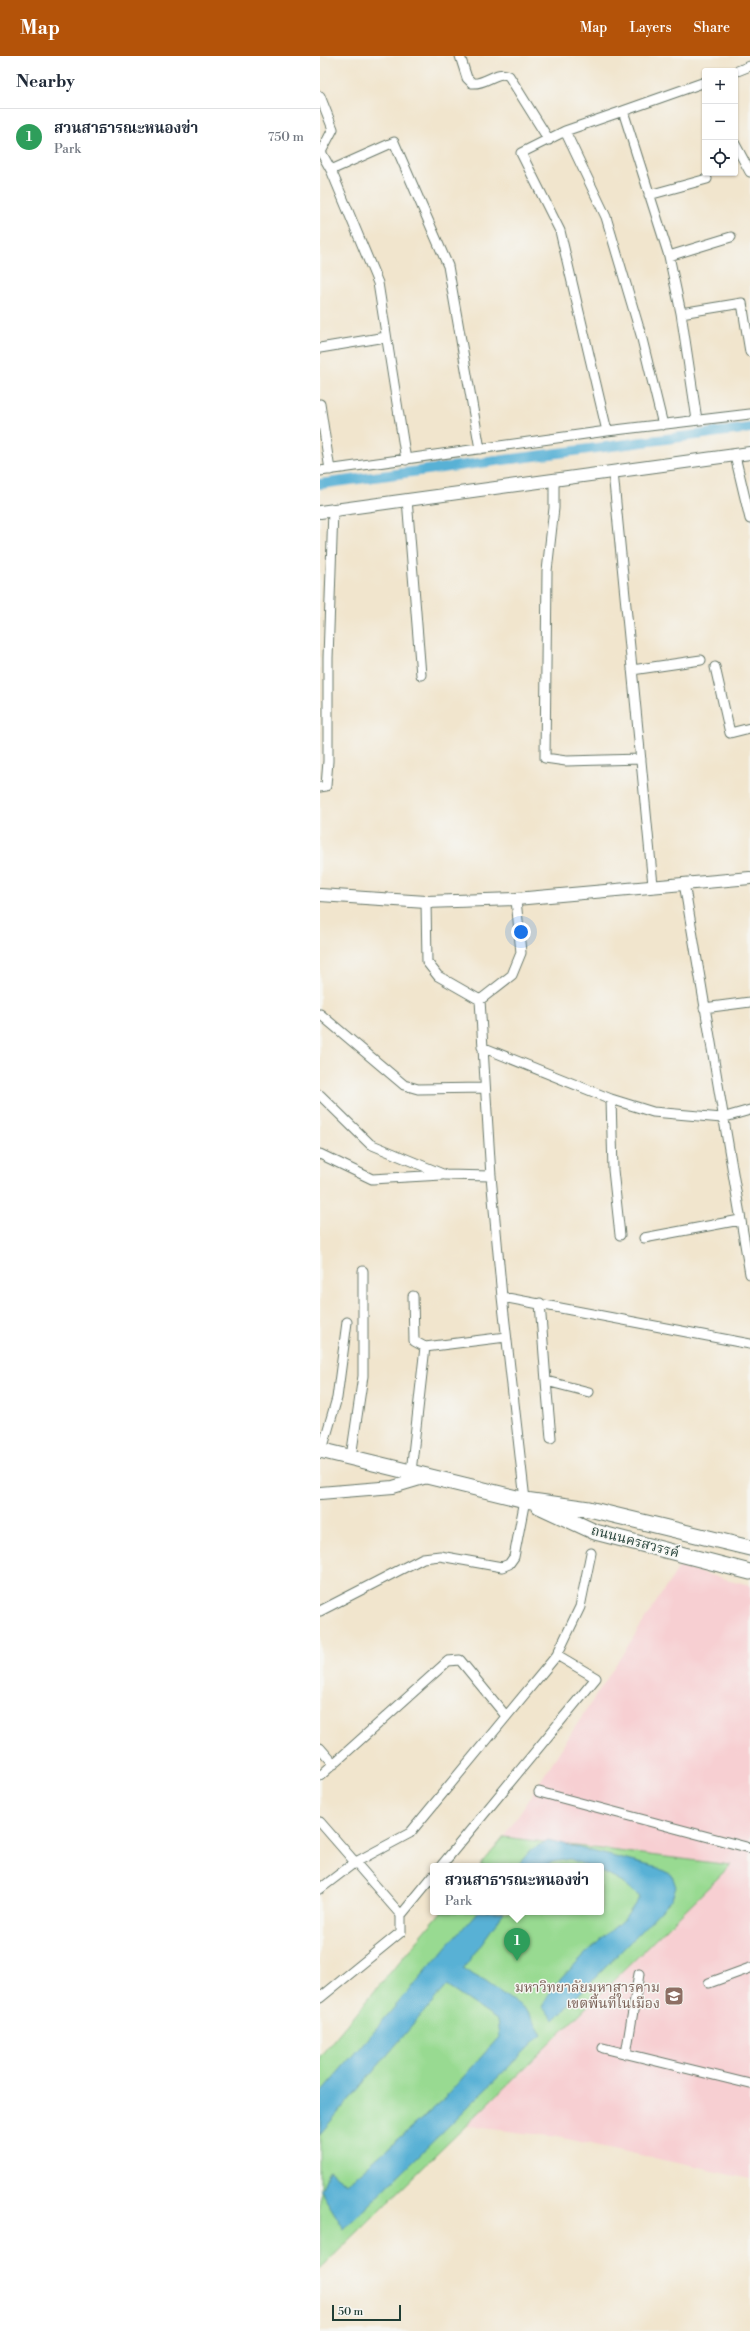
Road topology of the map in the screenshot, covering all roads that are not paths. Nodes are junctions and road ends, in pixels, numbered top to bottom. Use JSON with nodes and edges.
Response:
{"nodes":[{"id":1,"x":460,"y":56,"type":"edge"},
{"id":2,"x":750,"y":66,"type":"edge"},
{"id":3,"x":738,"y":71,"type":"edge"},
{"id":4,"x":702,"y":83,"type":"edge"},
{"id":5,"x":320,"y":96,"type":"edge"},
{"id":6,"x":623,"y":111,"type":"junction"},
{"id":7,"x":565,"y":131,"type":"junction"},
{"id":8,"x":549,"y":140,"type":"junction"},
{"id":9,"x":738,"y":150,"type":"edge"},
{"id":10,"x":331,"y":170,"type":"junction"},
{"id":11,"x":750,"y":172,"type":"edge"},
{"id":12,"x":706,"y":179,"type":"dead end"},
{"id":13,"x":649,"y":195,"type":"junction"},
{"id":14,"x":731,"y":237,"type":"dead end"},
{"id":15,"x":669,"y":256,"type":"junction"},
{"id":16,"x":681,"y":313,"type":"junction"},
{"id":17,"x":386,"y":337,"type":"junction"},
{"id":18,"x":320,"y":348,"type":"edge"},
{"id":19,"x":750,"y":352,"type":"edge"},
{"id":20,"x":320,"y":404,"type":"edge"},
{"id":21,"x":750,"y":414,"type":"edge"},
{"id":22,"x":697,"y":420,"type":"junction"},
{"id":23,"x":663,"y":424,"type":"junction"},
{"id":24,"x":607,"y":431,"type":"junction"},
{"id":25,"x":480,"y":449,"type":"junction"},
{"id":26,"x":750,"y":453,"type":"edge"},
{"id":27,"x":735,"y":456,"type":"junction"},
{"id":28,"x":406,"y":460,"type":"junction"},
{"id":29,"x":330,"y":470,"type":"junction"},
{"id":30,"x":320,"y":471,"type":"edge"},
{"id":31,"x":613,"y":472,"type":"junction"},
{"id":32,"x":554,"y":481,"type":"junction"},
{"id":33,"x":407,"y":499,"type":"junction"},
{"id":34,"x":333,"y":510,"type":"junction"},
{"id":35,"x":320,"y":512,"type":"edge"},
{"id":36,"x":750,"y":520,"type":"edge"},
{"id":37,"x":701,"y":660,"type":"dead end"},
{"id":38,"x":715,"y":667,"type":"dead end"},
{"id":39,"x":632,"y":670,"type":"junction"},
{"id":40,"x":421,"y":675,"type":"dead end"},
{"id":41,"x":750,"y":728,"type":"edge"},
{"id":42,"x":641,"y":759,"type":"junction"},
{"id":43,"x":320,"y":787,"type":"edge"},
{"id":44,"x":750,"y":878,"type":"edge"},
{"id":45,"x":684,"y":883,"type":"junction"},
{"id":46,"x":653,"y":885,"type":"junction"},
{"id":47,"x":320,"y":895,"type":"edge"},
{"id":48,"x":516,"y":899,"type":"junction"},
{"id":49,"x":426,"y":902,"type":"junction"},
{"id":50,"x":480,"y":1000,"type":"junction"},
{"id":51,"x":750,"y":1002,"type":"edge"},
{"id":52,"x":704,"y":1008,"type":"junction"},
{"id":53,"x":320,"y":1014,"type":"edge"},
{"id":54,"x":482,"y":1047,"type":"junction"},
{"id":55,"x":485,"y":1088,"type":"junction"},
{"id":56,"x":320,"y":1095,"type":"edge"},
{"id":57,"x":611,"y":1099,"type":"junction"},
{"id":58,"x":750,"y":1110,"type":"edge"},
{"id":59,"x":722,"y":1118,"type":"junction"},
{"id":60,"x":320,"y":1154,"type":"edge"},
{"id":61,"x":445,"y":1175,"type":"junction"},
{"id":62,"x":491,"y":1176,"type":"junction"},
{"id":63,"x":740,"y":1220,"type":"junction"},
{"id":64,"x":620,"y":1235,"type":"dead end"},
{"id":65,"x":644,"y":1238,"type":"dead end"},
{"id":66,"x":363,"y":1271,"type":"dead end"},
{"id":67,"x":750,"y":1274,"type":"edge"},
{"id":68,"x":413,"y":1296,"type":"dead end"},
{"id":69,"x":502,"y":1297,"type":"junction"},
{"id":70,"x":540,"y":1303,"type":"junction"},
{"id":71,"x":347,"y":1322,"type":"dead end"},
{"id":72,"x":506,"y":1337,"type":"junction"},
{"id":73,"x":750,"y":1344,"type":"edge"},
{"id":74,"x":426,"y":1347,"type":"junction"},
{"id":75,"x":546,"y":1381,"type":"junction"},
{"id":76,"x":590,"y":1392,"type":"dead end"},
{"id":77,"x":551,"y":1438,"type":"dead end"},
{"id":78,"x":321,"y":1450,"type":"edge"},
{"id":79,"x":351,"y":1457,"type":"junction"},
{"id":80,"x":411,"y":1472,"type":"junction"},
{"id":81,"x":430,"y":1476,"type":"junction"},
{"id":82,"x":320,"y":1493,"type":"edge"},
{"id":83,"x":525,"y":1500,"type":"junction"},
{"id":84,"x":589,"y":1509,"type":"junction"},
{"id":85,"x":584,"y":1528,"type":"junction"},
{"id":86,"x":750,"y":1548,"type":"edge"},
{"id":87,"x":591,"y":1552,"type":"dead end"},
{"id":88,"x":750,"y":1572,"type":"edge"},
{"id":89,"x":320,"y":1611,"type":"edge"},
{"id":90,"x":557,"y":1655,"type":"junction"},
{"id":91,"x":506,"y":1716,"type":"junction"},
{"id":92,"x":320,"y":1748,"type":"edge"},
{"id":93,"x":334,"y":1764,"type":"junction"},
{"id":94,"x":320,"y":1776,"type":"edge"},
{"id":95,"x":539,"y":1792,"type":"dead end"},
{"id":96,"x":320,"y":1822,"type":"edge"},
{"id":97,"x":750,"y":1848,"type":"edge"},
{"id":98,"x":354,"y":1863,"type":"junction"},
{"id":99,"x":443,"y":1863,"type":"edge"},
{"id":100,"x":430,"y":1880,"type":"edge"},
{"id":101,"x":320,"y":1889,"type":"edge"},
{"id":102,"x":401,"y":1915,"type":"junction"},
{"id":103,"x":750,"y":1968,"type":"edge"},
{"id":104,"x":640,"y":1974,"type":"dead end"},
{"id":105,"x":709,"y":1984,"type":"dead end"},
{"id":106,"x":320,"y":1998,"type":"edge"},
{"id":107,"x":603,"y":2048,"type":"dead end"},
{"id":108,"x":626,"y":2054,"type":"junction"},
{"id":109,"x":750,"y":2084,"type":"edge"}],
"edges":[{"from":1,"to":8,"type":"street"},
{"from":2,"to":3,"type":"street"},
{"from":4,"to":6,"type":"street"},
{"from":5,"to":10,"type":"street"},
{"from":6,"to":7,"type":"street"},
{"from":6,"to":13,"type":"street"},
{"from":7,"to":8,"type":"street"},
{"from":7,"to":23,"type":"street"},
{"from":8,"to":24,"type":"street"},
{"from":9,"to":11,"type":"street"},
{"from":10,"to":17,"type":"street"},
{"from":10,"to":25,"type":"street"},
{"from":12,"to":13,"type":"street"},
{"from":13,"to":15,"type":"street"},
{"from":14,"to":15,"type":"street"},
{"from":15,"to":16,"type":"street"},
{"from":16,"to":19,"type":"street"},
{"from":16,"to":22,"type":"street"},
{"from":17,"to":18,"type":"street"},
{"from":17,"to":28,"type":"street"},
{"from":20,"to":29,"type":"street"},
{"from":21,"to":22,"type":"street"},
{"from":22,"to":23,"type":"street"},
{"from":23,"to":24,"type":"street"},
{"from":24,"to":25,"type":"street"},
{"from":25,"to":28,"type":"street"},
{"from":26,"to":27,"type":"street"},
{"from":27,"to":31,"type":"street"},
{"from":27,"to":36,"type":"street"},
{"from":28,"to":29,"type":"street"},
{"from":29,"to":30,"type":"street"},
{"from":31,"to":32,"type":"street"},
{"from":31,"to":39,"type":"street"},
{"from":32,"to":33,"type":"street"},
{"from":32,"to":42,"type":"street"},
{"from":33,"to":34,"type":"street"},
{"from":33,"to":40,"type":"street"},
{"from":34,"to":35,"type":"street"},
{"from":34,"to":43,"type":"street"},
{"from":37,"to":39,"type":"street"},
{"from":38,"to":41,"type":"street"},
{"from":39,"to":42,"type":"street"},
{"from":42,"to":46,"type":"street"},
{"from":44,"to":45,"type":"street"},
{"from":45,"to":46,"type":"street"},
{"from":45,"to":52,"type":"street"},
{"from":46,"to":48,"type":"street"},
{"from":47,"to":49,"type":"street"},
{"from":48,"to":49,"type":"street"},
{"from":48,"to":50,"type":"street"},
{"from":49,"to":50,"type":"street"},
{"from":50,"to":54,"type":"street"},
{"from":51,"to":52,"type":"street"},
{"from":52,"to":59,"type":"street"},
{"from":53,"to":55,"type":"street"},
{"from":54,"to":55,"type":"street"},
{"from":54,"to":57,"type":"street"},
{"from":55,"to":62,"type":"street"},
{"from":56,"to":61,"type":"street"},
{"from":57,"to":59,"type":"street"},
{"from":57,"to":64,"type":"street"},
{"from":58,"to":59,"type":"street"},
{"from":59,"to":63,"type":"street"},
{"from":60,"to":61,"type":"street"},
{"from":61,"to":62,"type":"street"},
{"from":62,"to":69,"type":"street"},
{"from":63,"to":65,"type":"street"},
{"from":63,"to":67,"type":"street"},
{"from":66,"to":79,"type":"street"},
{"from":68,"to":74,"type":"street"},
{"from":69,"to":70,"type":"street"},
{"from":69,"to":72,"type":"street"},
{"from":70,"to":73,"type":"street"},
{"from":70,"to":75,"type":"street"},
{"from":71,"to":78,"type":"street"},
{"from":72,"to":74,"type":"street"},
{"from":72,"to":83,"type":"street"},
{"from":74,"to":80,"type":"street"},
{"from":75,"to":76,"type":"street"},
{"from":75,"to":77,"type":"street"},
{"from":78,"to":79,"type":"main road","name":"ถนนนครสวรรค์"},
{"from":79,"to":80,"type":"main road","name":"ถนนนครสวรรค์"},
{"from":80,"to":81,"type":"main road","name":"ถนนนครสวรรค์"},
{"from":81,"to":82,"type":"street"},
{"from":81,"to":83,"type":"main road","name":"ถนนนครสวรรค์"},
{"from":83,"to":84,"type":"main road","name":"ถนนนครสวรรค์"},
{"from":83,"to":85,"type":"main road","name":"ถนนนครสวรรค์"},
{"from":83,"to":89,"type":"street"},
{"from":84,"to":85,"type":"main road"},
{"from":84,"to":86,"type":"main road","name":"ถนนนครสวรรค์"},
{"from":85,"to":88,"type":"main road","name":"ถนนนครสวรรค์"},
{"from":87,"to":90,"type":"street"},
{"from":90,"to":91,"type":"street"},
{"from":90,"to":99,"type":"street"},
{"from":91,"to":93,"type":"street"},
{"from":91,"to":98,"type":"street"},
{"from":92,"to":93,"type":"street"},
{"from":93,"to":94,"type":"street"},
{"from":95,"to":97,"type":"street"},
{"from":96,"to":98,"type":"street"},
{"from":98,"to":101,"type":"street"},
{"from":98,"to":102,"type":"street"},
{"from":100,"to":102,"type":"street"},
{"from":102,"to":106,"type":"street"},
{"from":103,"to":105,"type":"street"},
{"from":104,"to":108,"type":"street"},
{"from":107,"to":108,"type":"street"},
{"from":108,"to":109,"type":"street"}]}
